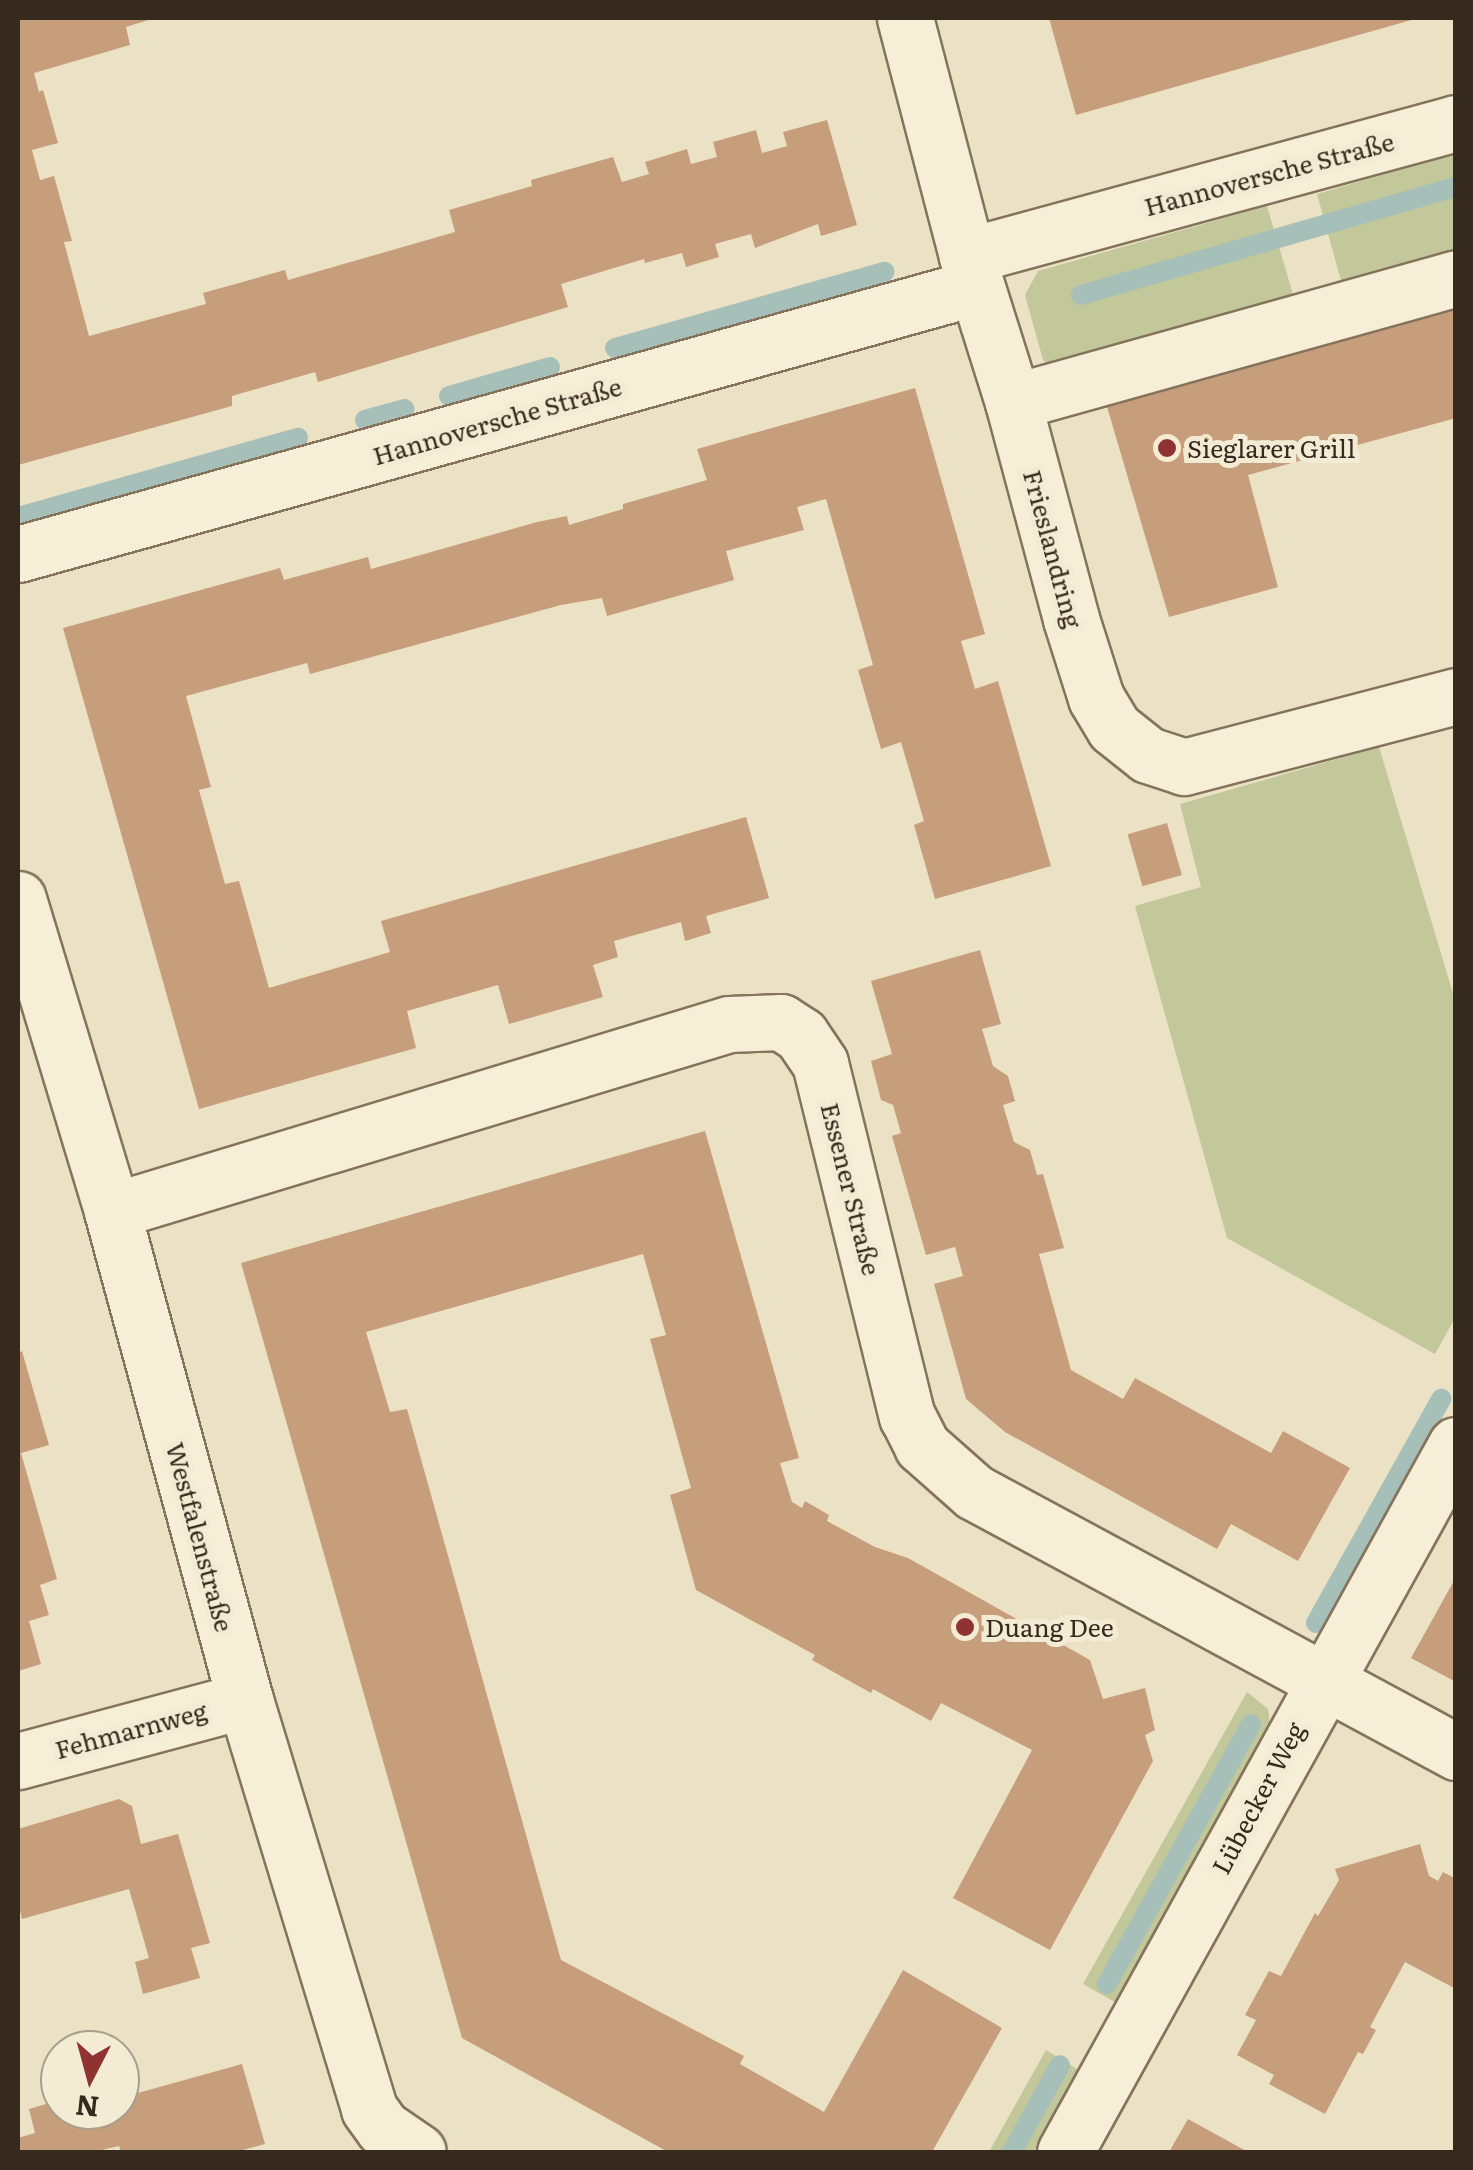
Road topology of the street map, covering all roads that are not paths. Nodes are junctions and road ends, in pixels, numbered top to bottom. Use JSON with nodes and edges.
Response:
{"nodes":[{"id":1,"x":904,"y":18,"type":"edge"},
{"id":2,"x":1456,"y":122,"type":"edge"},
{"id":3,"x":971,"y":272,"type":"junction"},
{"id":4,"x":1456,"y":278,"type":"edge"},
{"id":5,"x":1014,"y":402,"type":"junction"},
{"id":6,"x":18,"y":554,"type":"edge"},
{"id":7,"x":1456,"y":696,"type":"edge"},
{"id":8,"x":18,"y":899,"type":"edge"},
{"id":9,"x":112,"y":1211,"type":"junction"},
{"id":10,"x":1456,"y":1445,"type":"edge"},
{"id":11,"x":1322,"y":1680,"type":"junction"},
{"id":12,"x":245,"y":1700,"type":"junction"},
{"id":13,"x":1456,"y":1752,"type":"edge"},
{"id":14,"x":18,"y":1761,"type":"edge"},
{"id":15,"x":402,"y":2150,"type":"edge"},
{"id":16,"x":1065,"y":2152,"type":"edge"}],
"edges":[{"from":1,"to":3,"type":"street","name":"Frieslandring"},
{"from":2,"to":3,"type":"street","name":"Hannoversche Straße"},
{"from":3,"to":5,"type":"street","name":"Frieslandring"},
{"from":3,"to":6,"type":"street","name":"Hannoversche Straße"},
{"from":4,"to":5,"type":"street"},
{"from":5,"to":7,"type":"street","name":"Frieslandring"},
{"from":8,"to":9,"type":"street","name":"Westfalenstraße"},
{"from":9,"to":11,"type":"street","name":"Essener Straße"},
{"from":9,"to":12,"type":"street","name":"Westfalenstraße"},
{"from":10,"to":11,"type":"street","name":"Lübecker Weg"},
{"from":11,"to":13,"type":"street","name":"Essener Straße"},
{"from":11,"to":16,"type":"street","name":"Lübecker Weg"},
{"from":12,"to":14,"type":"street","name":"Fehmarnweg"},
{"from":12,"to":15,"type":"street","name":"Westfalenstraße"}]}
